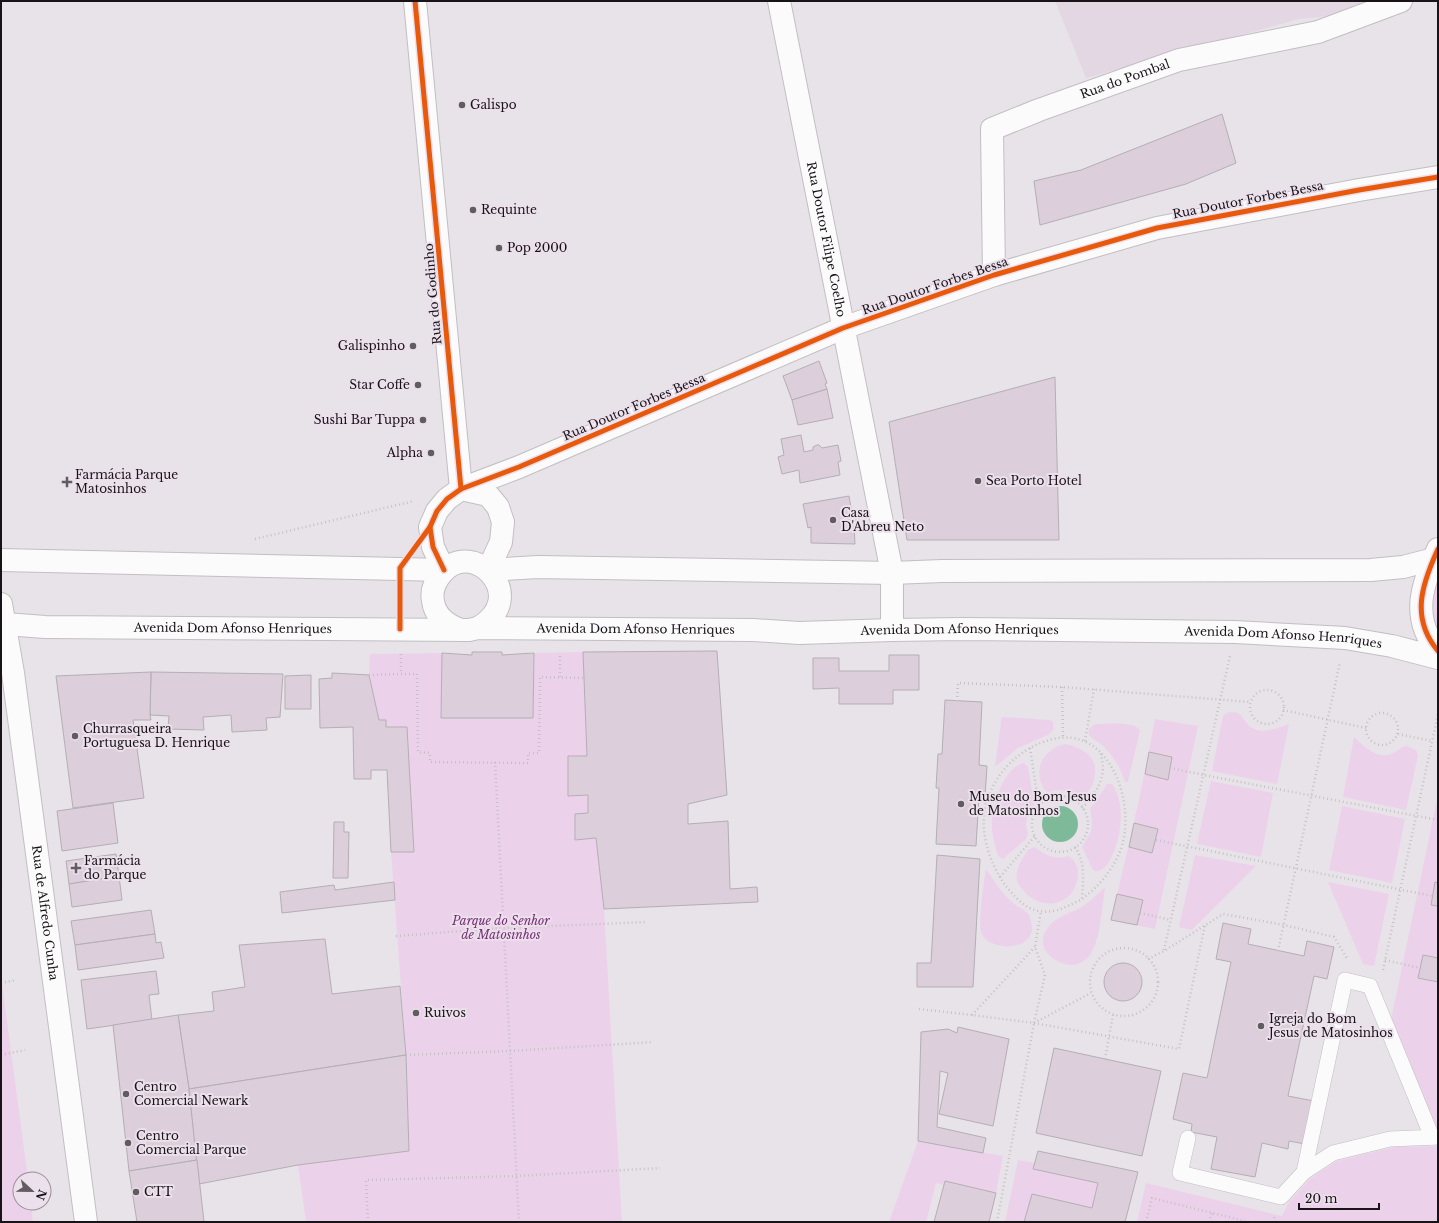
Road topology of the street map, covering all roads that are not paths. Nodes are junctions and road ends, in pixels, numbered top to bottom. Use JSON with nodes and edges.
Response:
{"nodes":[{"id":1,"x":415,"y":1,"type":"edge"},
{"id":2,"x":779,"y":1,"type":"edge"},
{"id":3,"x":1401,"y":1,"type":"edge"},
{"id":4,"x":1438,"y":177,"type":"edge"},
{"id":5,"x":994,"y":275,"type":"junction"},
{"id":6,"x":843,"y":328,"type":"junction"},
{"id":7,"x":461,"y":489,"type":"junction"},
{"id":8,"x":1436,"y":556,"type":"edge"},
{"id":9,"x":1,"y":560,"type":"edge"},
{"id":10,"x":444,"y":570,"type":"junction"},
{"id":11,"x":488,"y":570,"type":"junction"},
{"id":12,"x":892,"y":573,"type":"junction"},
{"id":13,"x":3,"y":614,"type":"edge"},
{"id":14,"x":469,"y":629,"type":"junction"},
{"id":15,"x":892,"y":630,"type":"junction"},
{"id":16,"x":1438,"y":652,"type":"edge"},
{"id":17,"x":1438,"y":658,"type":"edge"},
{"id":18,"x":1435,"y":1137,"type":"edge"},
{"id":19,"x":1188,"y":1138,"type":"dead end"},
{"id":20,"x":1304,"y":1172,"type":"junction"},
{"id":21,"x":86,"y":1222,"type":"edge"}],
"edges":[{"from":1,"to":7,"type":"main road","name":"Rua do Godinho"},
{"from":2,"to":6,"type":"main road","name":"Rua Doutor Filipe Coelho"},
{"from":3,"to":5,"type":"main road","name":"Rua do Pombal"},
{"from":4,"to":5,"type":"main road","name":"Rua Doutor Forbes Bessa"},
{"from":5,"to":6,"type":"main road","name":"Rua Doutor Forbes Bessa"},
{"from":6,"to":7,"type":"main road","name":"Rua Doutor Forbes Bessa"},
{"from":6,"to":12,"type":"main road","name":"Rua Doutor Filipe Coelho"},
{"from":7,"to":10,"type":"main road"},
{"from":7,"to":11,"type":"main road"},
{"from":8,"to":12,"type":"main road"},
{"from":8,"to":16,"type":"main road"},
{"from":9,"to":10,"type":"main road"},
{"from":10,"to":11,"type":"main road"},
{"from":10,"to":14,"type":"main road","name":"Avenida Dom Afonso Henriques"},
{"from":11,"to":12,"type":"main road"},
{"from":11,"to":14,"type":"main road"},
{"from":12,"to":15,"type":"main road","name":"Rua Doutor Filipe Coelho"},
{"from":13,"to":14,"type":"main road","name":"Avenida Dom Afonso Henriques"},
{"from":13,"to":21,"type":"main road","name":"Rua de Alfredo Cunha"},
{"from":14,"to":15,"type":"main road","name":"Avenida Dom Afonso Henriques"},
{"from":15,"to":17,"type":"main road","name":"Avenida Dom Afonso Henriques"},
{"from":18,"to":20,"type":"lane"},
{"from":18,"to":20,"type":"lane"},
{"from":19,"to":20,"type":"lane"}]}
